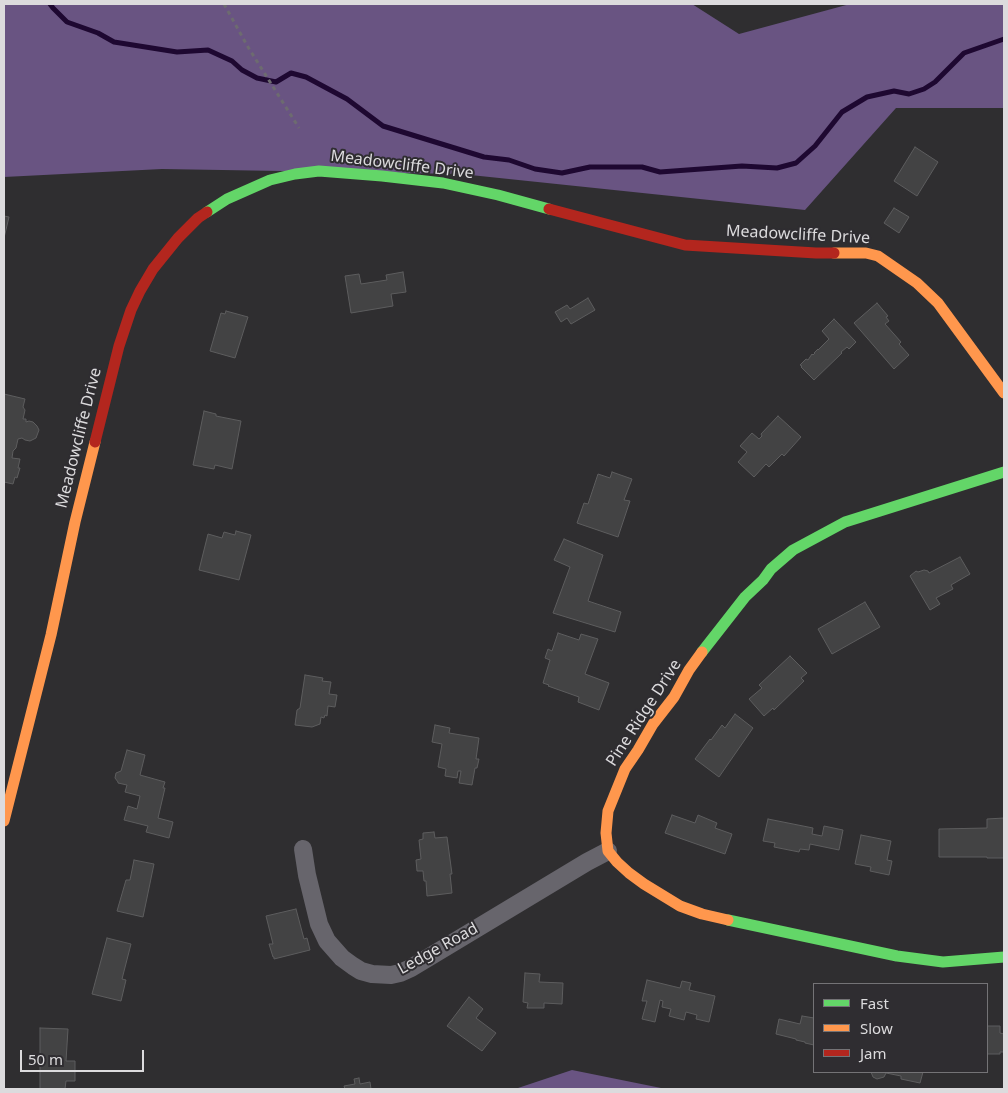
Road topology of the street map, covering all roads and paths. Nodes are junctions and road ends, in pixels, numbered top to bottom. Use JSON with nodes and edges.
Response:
{"nodes":[{"id":1,"x":224,"y":4,"type":"edge"},
{"id":2,"x":299,"y":128,"type":"dead end"},
{"id":3,"x":1004,"y":393,"type":"edge"},
{"id":4,"x":1004,"y":472,"type":"edge"},
{"id":5,"x":4,"y":820,"type":"edge"},
{"id":6,"x":303,"y":849,"type":"dead end"},
{"id":7,"x":608,"y":851,"type":"junction"},
{"id":8,"x":1004,"y":957,"type":"edge"}],
"edges":[{"from":1,"to":2,"type":"path"},
{"from":3,"to":5,"type":"street","name":"Meadowcliffe Drive"},
{"from":4,"to":7,"type":"street","name":"Pine Ridge Drive"},
{"from":6,"to":7,"type":"street","name":"Ledge Road"},
{"from":7,"to":8,"type":"street"}]}
